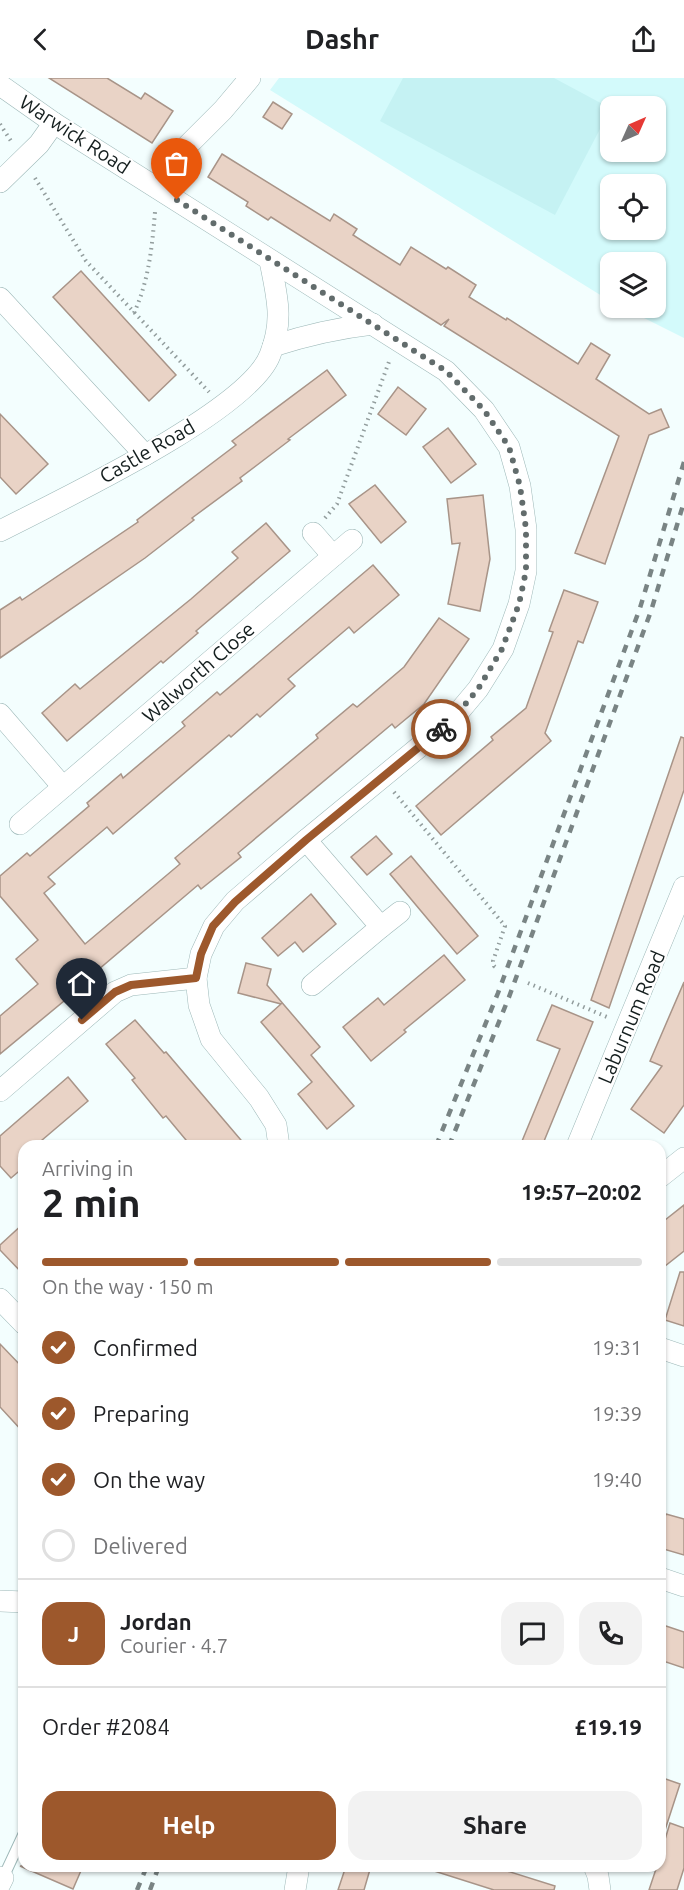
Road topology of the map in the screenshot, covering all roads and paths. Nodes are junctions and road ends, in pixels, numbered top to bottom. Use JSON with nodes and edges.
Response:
{"nodes":[{"id":1,"x":250,"y":78,"type":"edge"},
{"id":2,"x":0,"y":85,"type":"edge"},
{"id":3,"x":54,"y":123,"type":"junction"},
{"id":4,"x":0,"y":124,"type":"edge"},
{"id":5,"x":24,"y":160,"type":"junction"},
{"id":6,"x":0,"y":182,"type":"edge"},
{"id":7,"x":158,"y":188,"type":"junction"},
{"id":8,"x":270,"y":261,"type":"junction"},
{"id":9,"x":0,"y":298,"type":"edge"},
{"id":10,"x":134,"y":313,"type":"junction"},
{"id":11,"x":373,"y":324,"type":"junction"},
{"id":12,"x":396,"y":341,"type":"junction"},
{"id":13,"x":273,"y":346,"type":"junction"},
{"id":14,"x":223,"y":406,"type":"junction"},
{"id":15,"x":145,"y":455,"type":"junction"},
{"id":16,"x":0,"y":531,"type":"edge"},
{"id":17,"x":313,"y":533,"type":"joint"},
{"id":18,"x":352,"y":540,"type":"dead end"},
{"id":19,"x":333,"y":556,"type":"junction"},
{"id":20,"x":0,"y":714,"type":"edge"},
{"id":21,"x":382,"y":777,"type":"junction"},
{"id":22,"x":63,"y":787,"type":"junction"},
{"id":23,"x":20,"y":824,"type":"dead end"},
{"id":24,"x":306,"y":840,"type":"junction"},
{"id":25,"x":684,"y":887,"type":"edge"},
{"id":26,"x":680,"y":909,"type":"edge"},
{"id":27,"x":400,"y":912,"type":"dead end"},
{"id":28,"x":381,"y":927,"type":"junction"},
{"id":29,"x":498,"y":969,"type":"dead end"},
{"id":30,"x":196,"y":978,"type":"junction"},
{"id":31,"x":528,"y":983,"type":"dead end"},
{"id":32,"x":312,"y":985,"type":"dead end"},
{"id":33,"x":627,"y":1026,"type":"junction"},
{"id":34,"x":0,"y":1091,"type":"edge"},
{"id":35,"x":278,"y":1140,"type":"edge"},
{"id":36,"x":580,"y":1140,"type":"edge"},
{"id":37,"x":684,"y":1158,"type":"edge"},
{"id":38,"x":666,"y":1172,"type":"edge"},
{"id":39,"x":0,"y":1299,"type":"edge"},
{"id":40,"x":18,"y":1317,"type":"edge"},
{"id":41,"x":666,"y":1350,"type":"edge"},
{"id":42,"x":684,"y":1356,"type":"edge"},
{"id":43,"x":666,"y":1580,"type":"edge"},
{"id":44,"x":684,"y":1586,"type":"edge"},
{"id":45,"x":0,"y":1601,"type":"edge"},
{"id":46,"x":18,"y":1602,"type":"edge"},
{"id":47,"x":18,"y":1845,"type":"edge"},
{"id":48,"x":297,"y":1872,"type":"edge"},
{"id":49,"x":596,"y":1872,"type":"edge"},
{"id":50,"x":1,"y":1880,"type":"edge"},
{"id":51,"x":295,"y":1890,"type":"edge"},
{"id":52,"x":600,"y":1890,"type":"edge"}],
"edges":[{"from":1,"to":7,"type":"street"},
{"from":2,"to":3,"type":"street","name":"Warwick Road"},
{"from":3,"to":5,"type":"street"},
{"from":3,"to":7,"type":"street","name":"Warwick Road"},
{"from":4,"to":5,"type":"path"},
{"from":5,"to":6,"type":"street"},
{"from":5,"to":10,"type":"path"},
{"from":7,"to":8,"type":"street","name":"Warwick Road"},
{"from":7,"to":10,"type":"path"},
{"from":8,"to":11,"type":"street"},
{"from":8,"to":13,"type":"street","name":"Castle Road"},
{"from":9,"to":15,"type":"street"},
{"from":10,"to":14,"type":"path"},
{"from":11,"to":12,"type":"street"},
{"from":11,"to":13,"type":"street"},
{"from":12,"to":17,"type":"path"},
{"from":12,"to":21,"type":"street"},
{"from":13,"to":14,"type":"street","name":"Castle Road"},
{"from":14,"to":15,"type":"street","name":"Castle Road"},
{"from":15,"to":16,"type":"street","name":"Castle Road"},
{"from":17,"to":19,"type":"street"},
{"from":18,"to":19,"type":"street","name":"Walworth Close"},
{"from":19,"to":22,"type":"street","name":"Walworth Close"},
{"from":20,"to":22,"type":"street"},
{"from":21,"to":24,"type":"street"},
{"from":21,"to":29,"type":"path"},
{"from":22,"to":23,"type":"street","name":"Walworth Close"},
{"from":24,"to":28,"type":"street"},
{"from":24,"to":30,"type":"street"},
{"from":25,"to":26,"type":"street","name":"Laburnum Road"},
{"from":26,"to":33,"type":"street","name":"Laburnum Road"},
{"from":27,"to":28,"type":"street"},
{"from":28,"to":32,"type":"street"},
{"from":30,"to":34,"type":"street"},
{"from":30,"to":35,"type":"street"},
{"from":31,"to":33,"type":"path"},
{"from":33,"to":36,"type":"street","name":"Laburnum Road"},
{"from":37,"to":38,"type":"street"},
{"from":39,"to":40,"type":"street"},
{"from":41,"to":42,"type":"street"},
{"from":43,"to":44,"type":"street"},
{"from":45,"to":46,"type":"street"},
{"from":47,"to":50,"type":"lane"},
{"from":48,"to":51,"type":"street"},
{"from":49,"to":52,"type":"street"}]}
